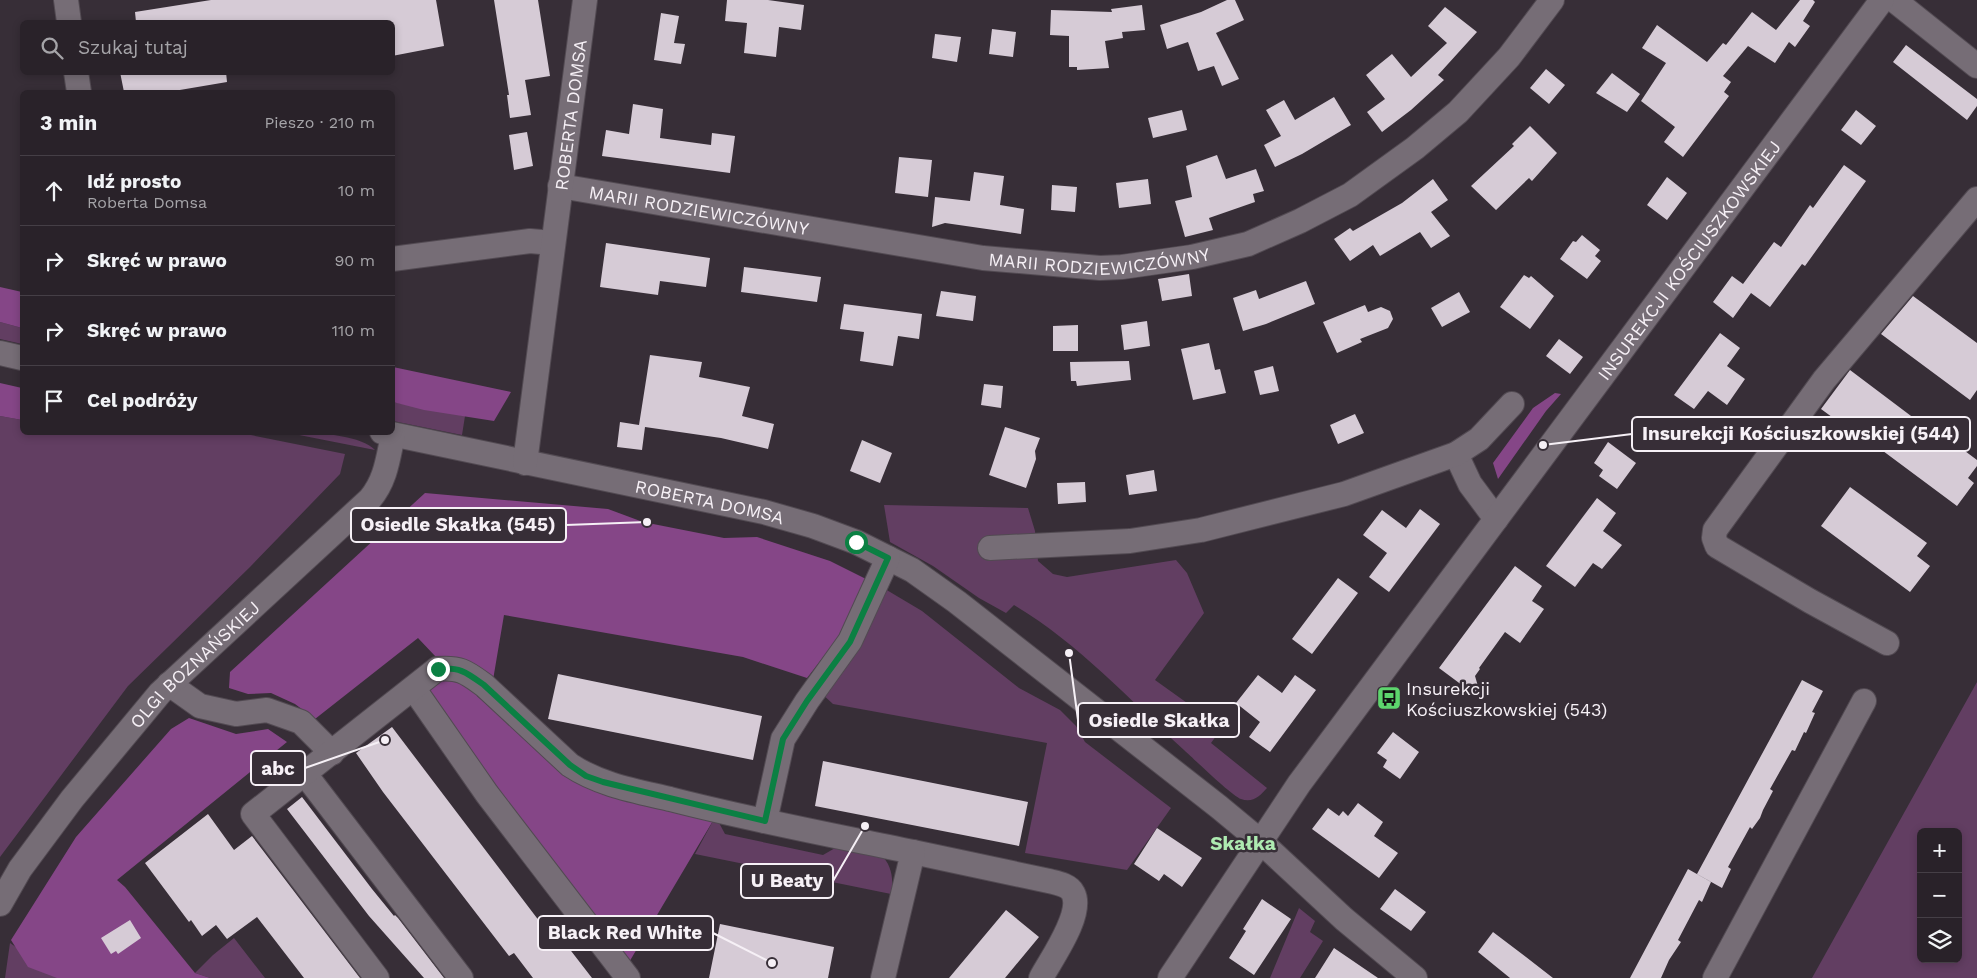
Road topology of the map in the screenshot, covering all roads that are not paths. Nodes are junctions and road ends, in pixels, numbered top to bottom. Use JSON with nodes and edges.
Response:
{"nodes":[{"id":1,"x":66,"y":0,"type":"edge"},
{"id":2,"x":586,"y":0,"type":"edge"},
{"id":3,"x":1552,"y":0,"type":"edge"},
{"id":4,"x":1882,"y":0,"type":"edge"},
{"id":5,"x":1894,"y":0,"type":"edge"},
{"id":6,"x":69,"y":20,"type":"edge"},
{"id":7,"x":1977,"y":66,"type":"edge"},
{"id":8,"x":76,"y":75,"type":"edge"},
{"id":9,"x":79,"y":90,"type":"edge"},
{"id":10,"x":560,"y":186,"type":"junction"},
{"id":11,"x":1977,"y":199,"type":"edge"},
{"id":12,"x":553,"y":243,"type":"junction"},
{"id":13,"x":395,"y":259,"type":"edge"},
{"id":14,"x":0,"y":353,"type":"edge"},
{"id":15,"x":20,"y":358,"type":"edge"},
{"id":16,"x":1512,"y":404,"type":"dead end"},
{"id":17,"x":388,"y":435,"type":"edge"},
{"id":18,"x":393,"y":435,"type":"edge"},
{"id":19,"x":1456,"y":454,"type":"junction"},
{"id":20,"x":524,"y":463,"type":"junction"},
{"id":21,"x":1496,"y":519,"type":"junction"},
{"id":22,"x":990,"y":548,"type":"dead end"},
{"id":23,"x":888,"y":558,"type":"junction"},
{"id":24,"x":1887,"y":642,"type":"dead end"},
{"id":25,"x":169,"y":684,"type":"junction"},
{"id":26,"x":414,"y":689,"type":"junction"},
{"id":27,"x":1864,"y":701,"type":"dead end"},
{"id":28,"x":332,"y":753,"type":"junction"},
{"id":29,"x":305,"y":774,"type":"junction"},
{"id":30,"x":765,"y":821,"type":"junction"},
{"id":31,"x":1260,"y":841,"type":"junction"},
{"id":32,"x":913,"y":852,"type":"junction"},
{"id":33,"x":0,"y":904,"type":"edge"},
{"id":34,"x":377,"y":978,"type":"edge"},
{"id":35,"x":461,"y":978,"type":"edge"},
{"id":36,"x":628,"y":978,"type":"edge"},
{"id":37,"x":883,"y":978,"type":"edge"},
{"id":38,"x":1040,"y":978,"type":"edge"},
{"id":39,"x":1170,"y":978,"type":"edge"},
{"id":40,"x":1415,"y":978,"type":"edge"},
{"id":41,"x":1715,"y":978,"type":"edge"}],
"edges":[{"from":1,"to":6,"type":"street"},
{"from":2,"to":10,"type":"street","name":"ROBERTA DOMSA"},
{"from":3,"to":10,"type":"street","name":"MARII RODZIEWICZÓWNY"},
{"from":4,"to":21,"type":"street","name":"INSUREKCJI KOŚCIUSZKOWSKIEJ"},
{"from":5,"to":7,"type":"street"},
{"from":8,"to":9,"type":"street"},
{"from":10,"to":12,"type":"street","name":"ROBERTA DOMSA"},
{"from":11,"to":24,"type":"street"},
{"from":12,"to":13,"type":"street"},
{"from":12,"to":20,"type":"street","name":"ROBERTA DOMSA"},
{"from":14,"to":15,"type":"street"},
{"from":16,"to":19,"type":"street"},
{"from":17,"to":25,"type":"street","name":"OLGI BOZNAŃSKIEJ"},
{"from":18,"to":20,"type":"street"},
{"from":19,"to":21,"type":"street"},
{"from":19,"to":22,"type":"street"},
{"from":20,"to":23,"type":"street","name":"ROBERTA DOMSA"},
{"from":21,"to":31,"type":"street","name":"INSUREKCJI KOŚCIUSZKOWSKIEJ"},
{"from":23,"to":30,"type":"street"},
{"from":23,"to":31,"type":"street","name":"ROBERTA DOMSA"},
{"from":25,"to":28,"type":"street"},
{"from":25,"to":33,"type":"street","name":"OLGI BOZNAŃSKIEJ"},
{"from":26,"to":28,"type":"street"},
{"from":26,"to":30,"type":"street"},
{"from":26,"to":36,"type":"street"},
{"from":27,"to":41,"type":"street"},
{"from":28,"to":29,"type":"street"},
{"from":29,"to":34,"type":"street"},
{"from":29,"to":35,"type":"street"},
{"from":30,"to":32,"type":"street"},
{"from":31,"to":39,"type":"street","name":"INSUREKCJI KOŚCIUSZKOWSKIEJ"},
{"from":31,"to":40,"type":"street","name":"ROBERTA DOMSA"},
{"from":32,"to":37,"type":"street"},
{"from":32,"to":38,"type":"street"}]}
